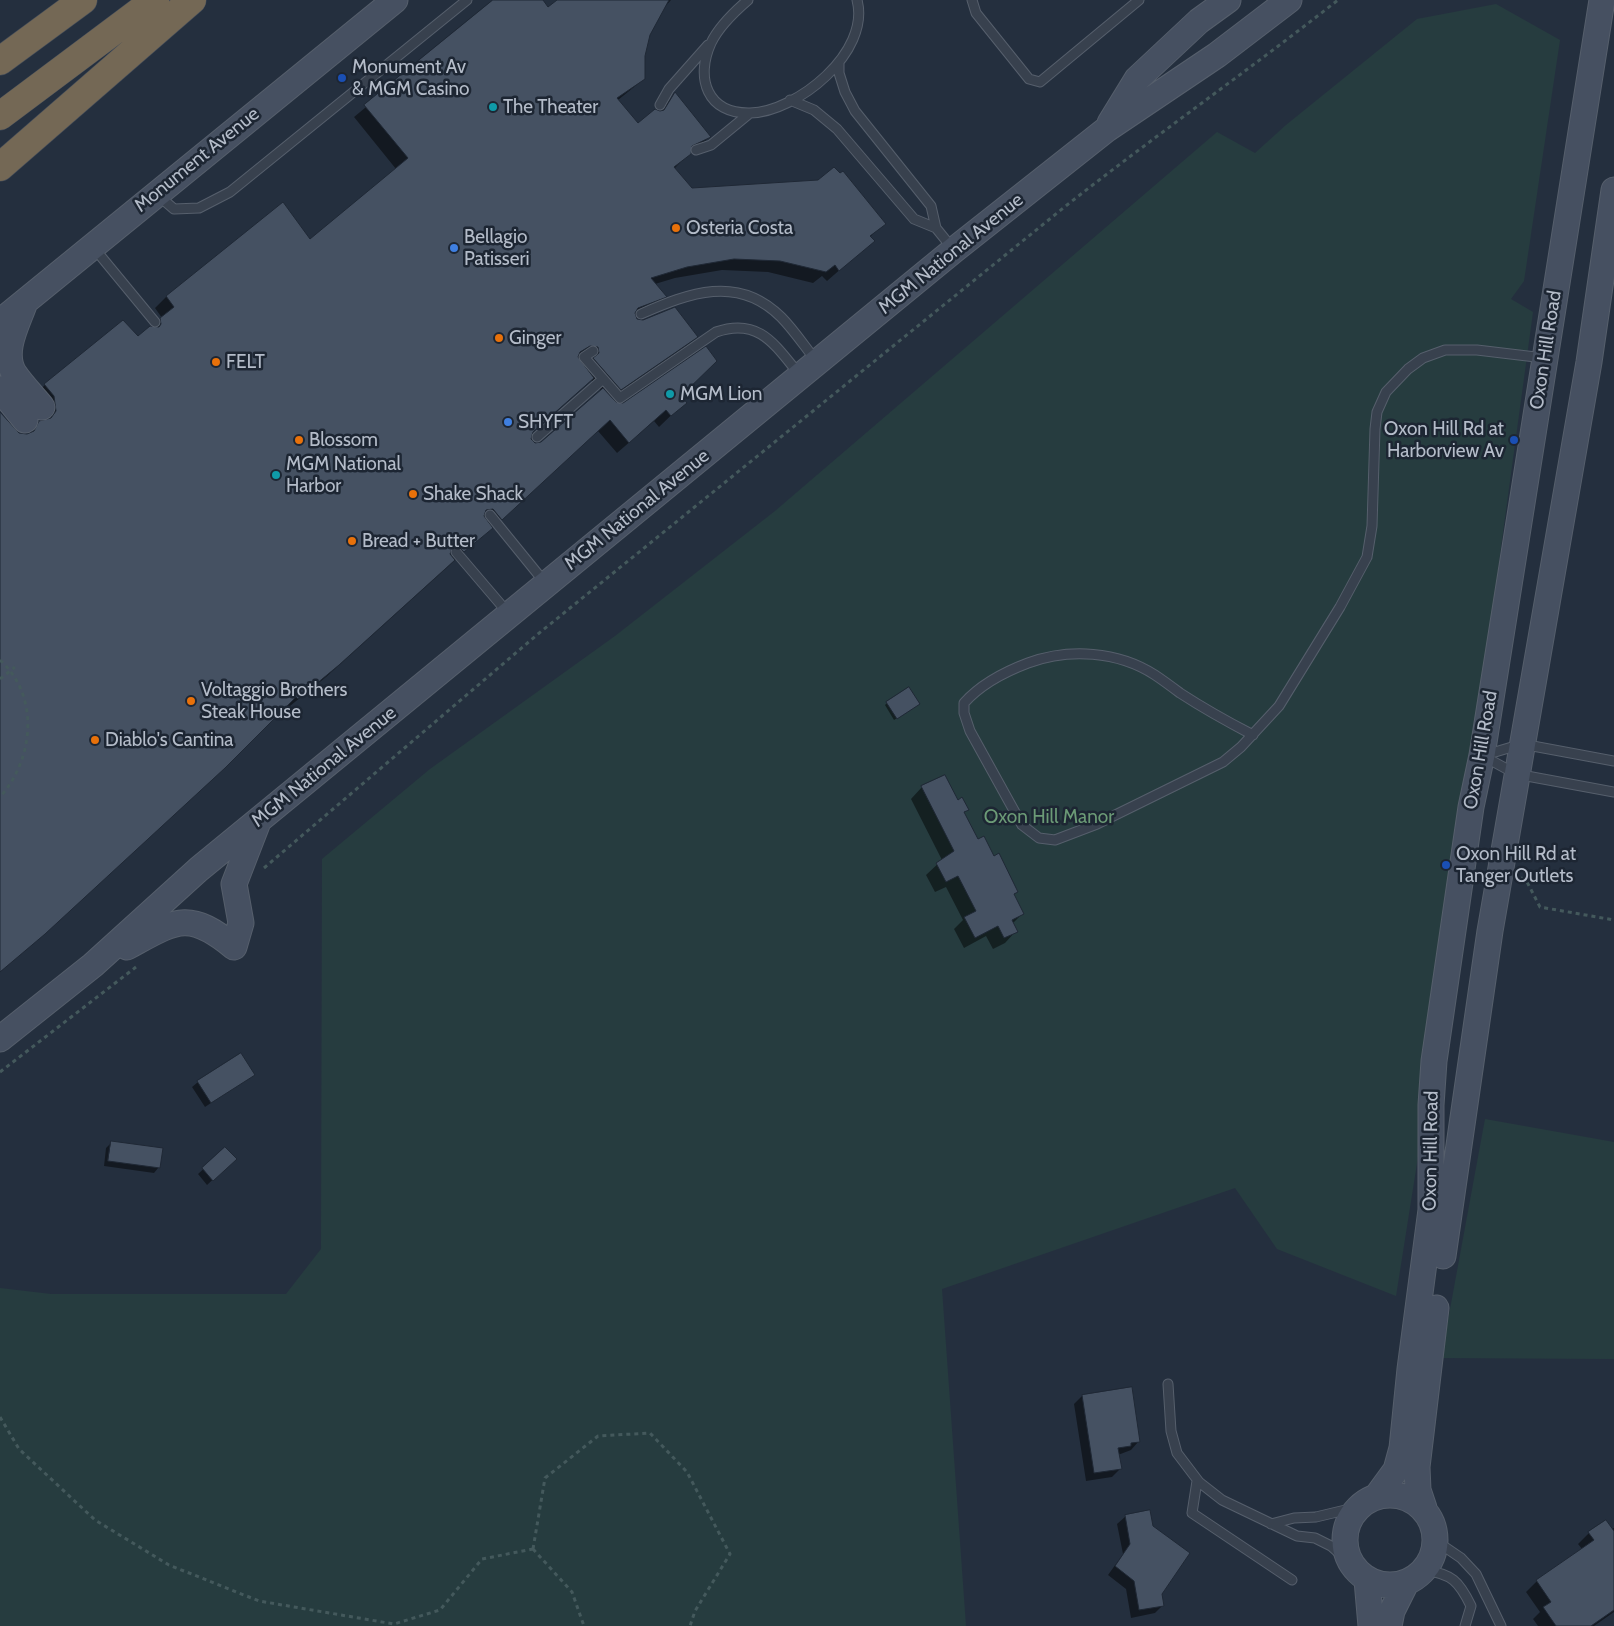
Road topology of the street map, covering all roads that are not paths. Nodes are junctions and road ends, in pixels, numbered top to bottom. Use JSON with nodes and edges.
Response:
{"nodes":[{"id":1,"x":74,"y":0,"type":"edge"},
{"id":2,"x":82,"y":0,"type":"edge"},
{"id":3,"x":155,"y":0,"type":"edge"},
{"id":4,"x":192,"y":0,"type":"edge"},
{"id":5,"x":395,"y":0,"type":"edge"},
{"id":6,"x":467,"y":0,"type":"edge"},
{"id":7,"x":748,"y":0,"type":"edge"},
{"id":8,"x":857,"y":0,"type":"edge"},
{"id":9,"x":972,"y":0,"type":"edge"},
{"id":10,"x":1139,"y":0,"type":"edge"},
{"id":11,"x":1228,"y":0,"type":"edge"},
{"id":12,"x":1289,"y":0,"type":"edge"},
{"id":13,"x":1602,"y":0,"type":"edge"},
{"id":14,"x":712,"y":42,"type":"junction"},
{"id":15,"x":25,"y":43,"type":"junction"},
{"id":16,"x":0,"y":61,"type":"edge"},
{"id":17,"x":839,"y":63,"type":"junction"},
{"id":18,"x":790,"y":100,"type":"junction"},
{"id":19,"x":660,"y":105,"type":"dead end"},
{"id":20,"x":750,"y":113,"type":"junction"},
{"id":21,"x":0,"y":116,"type":"edge"},
{"id":22,"x":1107,"y":129,"type":"junction"},
{"id":23,"x":696,"y":150,"type":"dead end"},
{"id":24,"x":0,"y":167,"type":"edge"},
{"id":25,"x":1614,"y":190,"type":"edge"},
{"id":26,"x":156,"y":194,"type":"junction"},
{"id":27,"x":936,"y":228,"type":"junction"},
{"id":28,"x":92,"y":246,"type":"junction"},
{"id":29,"x":954,"y":250,"type":"junction"},
{"id":30,"x":26,"y":302,"type":"junction"},
{"id":31,"x":641,"y":314,"type":"dead end"},
{"id":32,"x":0,"y":322,"type":"edge"},
{"id":33,"x":155,"y":322,"type":"dead end"},
{"id":34,"x":592,"y":351,"type":"dead end"},
{"id":35,"x":1544,"y":358,"type":"junction"},
{"id":36,"x":809,"y":369,"type":"junction"},
{"id":37,"x":604,"y":379,"type":"junction"},
{"id":38,"x":0,"y":388,"type":"edge"},
{"id":39,"x":537,"y":437,"type":"dead end"},
{"id":40,"x":490,"y":515,"type":"dead end"},
{"id":41,"x":456,"y":552,"type":"dead end"},
{"id":42,"x":546,"y":584,"type":"junction"},
{"id":43,"x":509,"y":614,"type":"junction"},
{"id":44,"x":1253,"y":735,"type":"junction"},
{"id":45,"x":1522,"y":744,"type":"junction"},
{"id":46,"x":1482,"y":755,"type":"junction"},
{"id":47,"x":1614,"y":761,"type":"edge"},
{"id":48,"x":1516,"y":774,"type":"junction"},
{"id":49,"x":1614,"y":792,"type":"edge"},
{"id":50,"x":259,"y":819,"type":"junction"},
{"id":51,"x":93,"y":966,"type":"junction"},
{"id":52,"x":0,"y":1039,"type":"edge"},
{"id":53,"x":1168,"y":1384,"type":"dead end"},
{"id":54,"x":1197,"y":1481,"type":"junction"},
{"id":55,"x":1367,"y":1501,"type":"junction"},
{"id":56,"x":1424,"y":1508,"type":"junction"},
{"id":57,"x":1271,"y":1524,"type":"junction"},
{"id":58,"x":1436,"y":1542,"type":"junction"},
{"id":59,"x":1360,"y":1573,"type":"junction"},
{"id":60,"x":1415,"y":1577,"type":"junction"},
{"id":61,"x":1292,"y":1580,"type":"dead end"},
{"id":62,"x":1371,"y":1626,"type":"edge"},
{"id":63,"x":1389,"y":1626,"type":"edge"},
{"id":64,"x":1465,"y":1626,"type":"edge"},
{"id":65,"x":1501,"y":1626,"type":"edge"}],
"edges":[{"from":1,"to":15,"type":"highway"},
{"from":2,"to":15,"type":"highway"},
{"from":3,"to":21,"type":"highway"},
{"from":4,"to":24,"type":"highway"},
{"from":5,"to":26,"type":"main road","name":"Monument Avenue"},
{"from":6,"to":26,"type":"lane"},
{"from":7,"to":14,"type":"lane"},
{"from":8,"to":17,"type":"lane"},
{"from":9,"to":10,"type":"lane"},
{"from":11,"to":22,"type":"main road"},
{"from":12,"to":22,"type":"main road","name":"MGM National Avenue"},
{"from":13,"to":35,"type":"main road","name":"Oxon Hill Road"},
{"from":14,"to":19,"type":"lane"},
{"from":14,"to":20,"type":"lane"},
{"from":15,"to":16,"type":"highway"},
{"from":17,"to":18,"type":"lane"},
{"from":17,"to":27,"type":"lane"},
{"from":18,"to":20,"type":"lane"},
{"from":18,"to":27,"type":"lane"},
{"from":20,"to":23,"type":"lane"},
{"from":22,"to":29,"type":"main road","name":"MGM National Avenue"},
{"from":25,"to":45,"type":"main road","name":"Oxon Hill Road"},
{"from":26,"to":28,"type":"main road","name":"Monument Avenue"},
{"from":27,"to":29,"type":"lane"},
{"from":28,"to":30,"type":"main road","name":"Monument Avenue"},
{"from":28,"to":33,"type":"lane"},
{"from":29,"to":36,"type":"main road","name":"MGM National Avenue"},
{"from":30,"to":32,"type":"main road","name":"Monument Avenue"},
{"from":30,"to":38,"type":"main road"},
{"from":31,"to":36,"type":"lane"},
{"from":34,"to":37,"type":"lane"},
{"from":35,"to":44,"type":"lane"},
{"from":35,"to":46,"type":"main road","name":"Oxon Hill Road"},
{"from":36,"to":37,"type":"lane"},
{"from":36,"to":42,"type":"main road","name":"MGM National Avenue"},
{"from":37,"to":39,"type":"lane"},
{"from":40,"to":42,"type":"lane"},
{"from":41,"to":43,"type":"lane"},
{"from":42,"to":43,"type":"main road","name":"MGM National Avenue"},
{"from":43,"to":50,"type":"main road","name":"MGM National Avenue"},
{"from":44,"to":44,"type":"lane"},
{"from":45,"to":46,"type":"lane"},
{"from":45,"to":47,"type":"lane"},
{"from":45,"to":48,"type":"main road","name":"Oxon Hill Road"},
{"from":46,"to":48,"type":"lane"},
{"from":46,"to":55,"type":"main road","name":"Oxon Hill Road"},
{"from":48,"to":49,"type":"lane"},
{"from":48,"to":56,"type":"main road","name":"Oxon Hill Road"},
{"from":50,"to":51,"type":"main road","name":"MGM National Avenue"},
{"from":50,"to":51,"type":"main road"},
{"from":51,"to":52,"type":"main road","name":"MGM National Avenue"},
{"from":53,"to":54,"type":"lane"},
{"from":54,"to":57,"type":"lane"},
{"from":54,"to":61,"type":"lane"},
{"from":55,"to":56,"type":"main road"},
{"from":55,"to":57,"type":"lane"},
{"from":55,"to":59,"type":"main road"},
{"from":56,"to":58,"type":"main road"},
{"from":57,"to":59,"type":"lane"},
{"from":58,"to":60,"type":"main road"},
{"from":58,"to":65,"type":"lane"},
{"from":59,"to":60,"type":"main road"},
{"from":59,"to":62,"type":"main road"},
{"from":60,"to":63,"type":"main road"},
{"from":60,"to":64,"type":"lane"}]}
